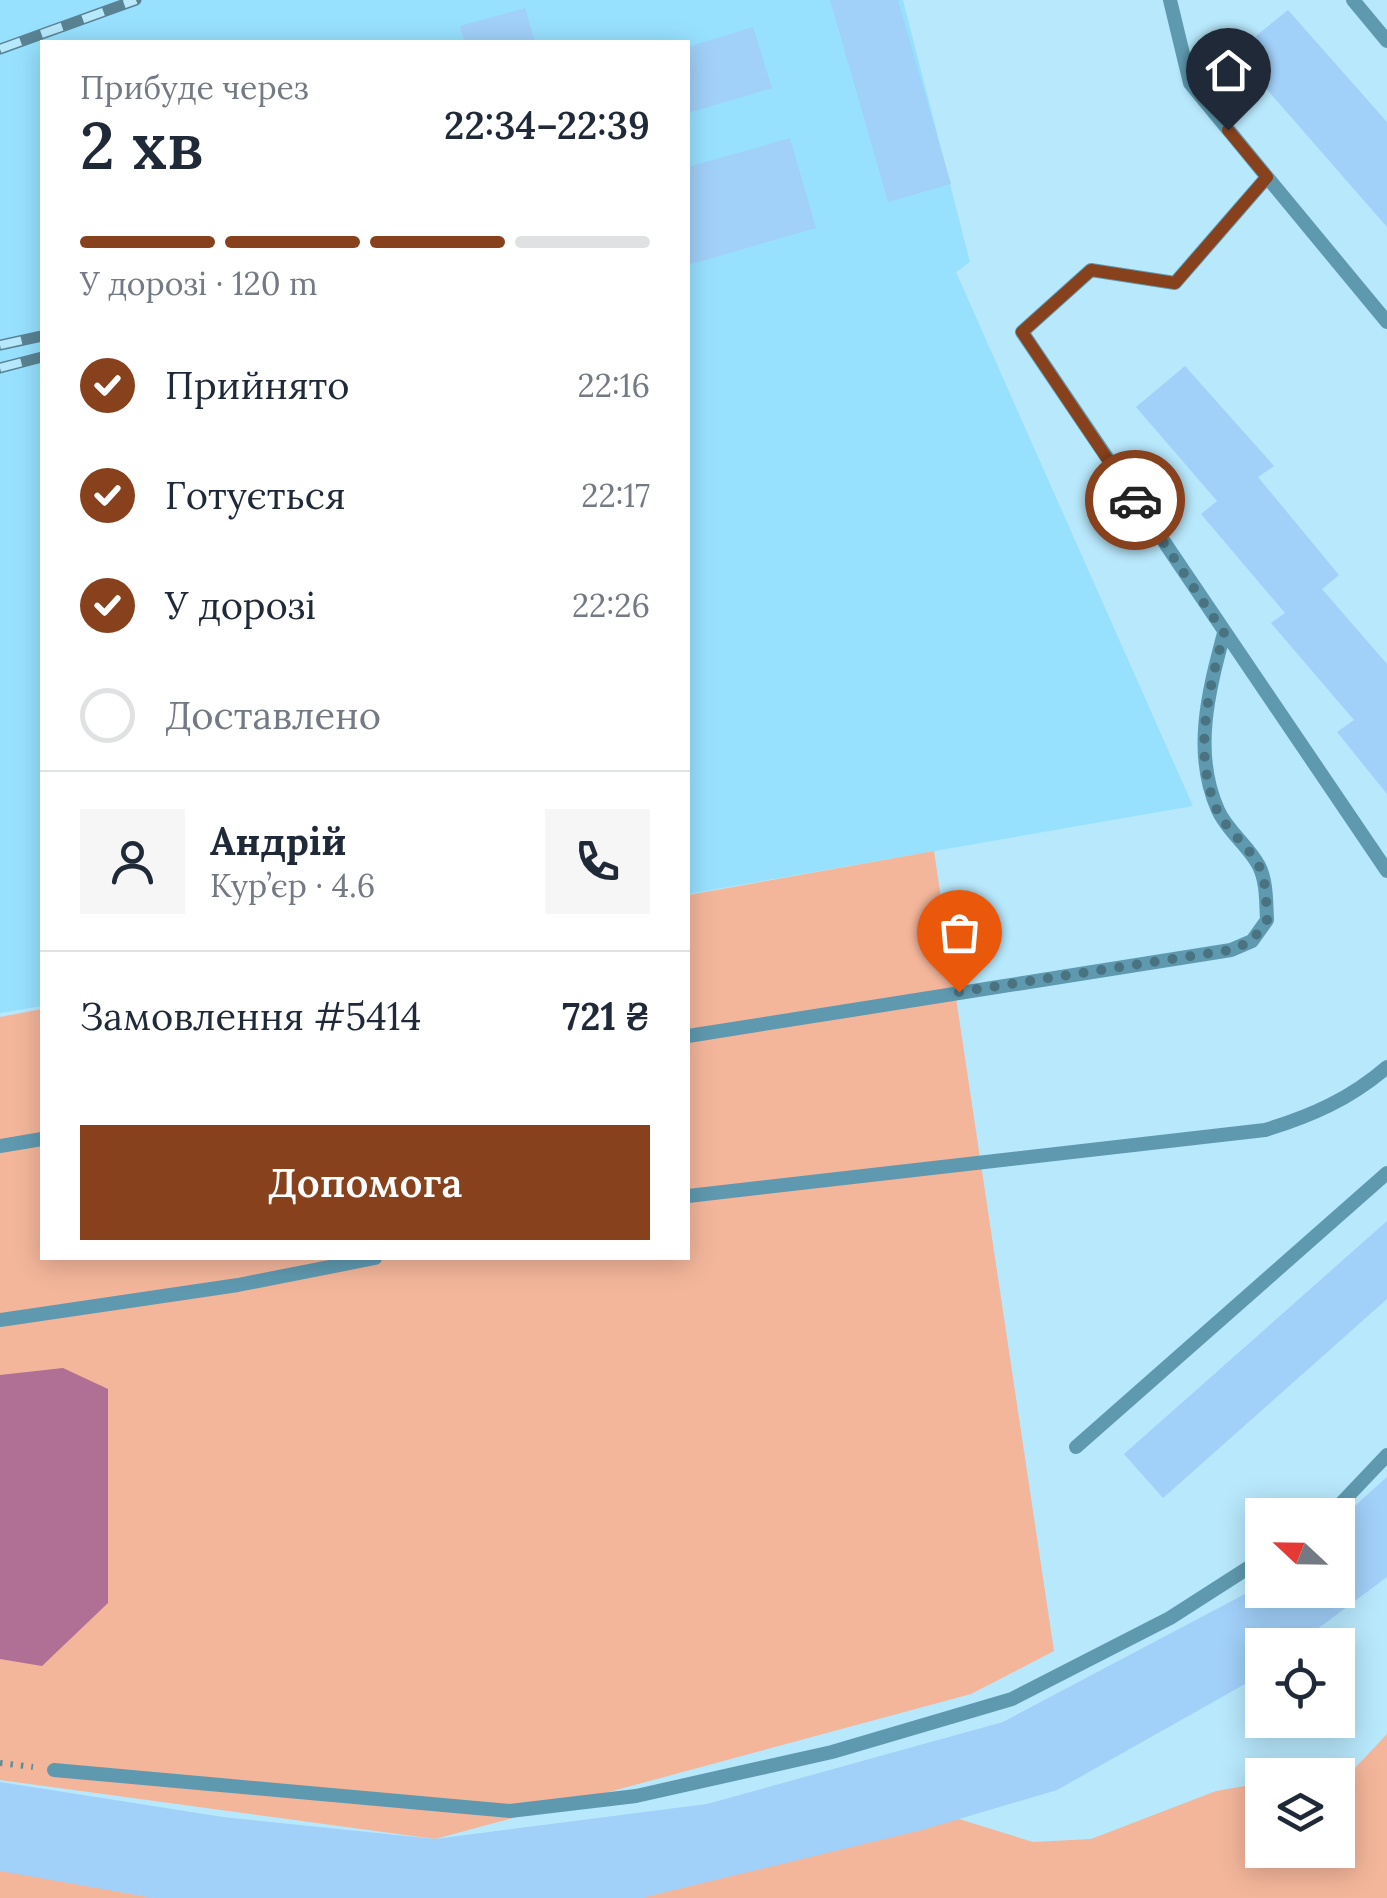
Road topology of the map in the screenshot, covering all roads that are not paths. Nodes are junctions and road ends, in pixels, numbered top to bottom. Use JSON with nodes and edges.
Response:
{"nodes":[{"id":1,"x":1170,"y":0,"type":"edge"},
{"id":2,"x":1353,"y":0,"type":"edge"},
{"id":3,"x":1387,"y":41,"type":"edge"},
{"id":4,"x":1267,"y":177,"type":"junction"},
{"id":5,"x":1387,"y":322,"type":"edge"},
{"id":6,"x":1224,"y":633,"type":"junction"},
{"id":7,"x":1387,"y":871,"type":"edge"},
{"id":8,"x":690,"y":1036,"type":"edge"},
{"id":9,"x":1387,"y":1067,"type":"edge"},
{"id":10,"x":40,"y":1140,"type":"edge"},
{"id":11,"x":0,"y":1146,"type":"edge"},
{"id":12,"x":1387,"y":1173,"type":"edge"},
{"id":13,"x":690,"y":1196,"type":"edge"},
{"id":14,"x":365,"y":1260,"type":"edge"},
{"id":15,"x":0,"y":1320,"type":"edge"},
{"id":16,"x":1076,"y":1447,"type":"dead end"},
{"id":17,"x":1387,"y":1456,"type":"edge"},
{"id":18,"x":1346,"y":1498,"type":"edge"},
{"id":19,"x":1245,"y":1569,"type":"edge"},
{"id":20,"x":54,"y":1770,"type":"road end"}],
"edges":[{"from":1,"to":4,"type":"lane"},
{"from":2,"to":3,"type":"lane"},
{"from":4,"to":5,"type":"lane"},
{"from":4,"to":6,"type":"lane"},
{"from":6,"to":7,"type":"lane"},
{"from":6,"to":8,"type":"lane"},
{"from":9,"to":13,"type":"lane"},
{"from":10,"to":11,"type":"lane"},
{"from":12,"to":16,"type":"lane"},
{"from":14,"to":15,"type":"lane"},
{"from":17,"to":18,"type":"lane"},
{"from":19,"to":20,"type":"lane"}]}
